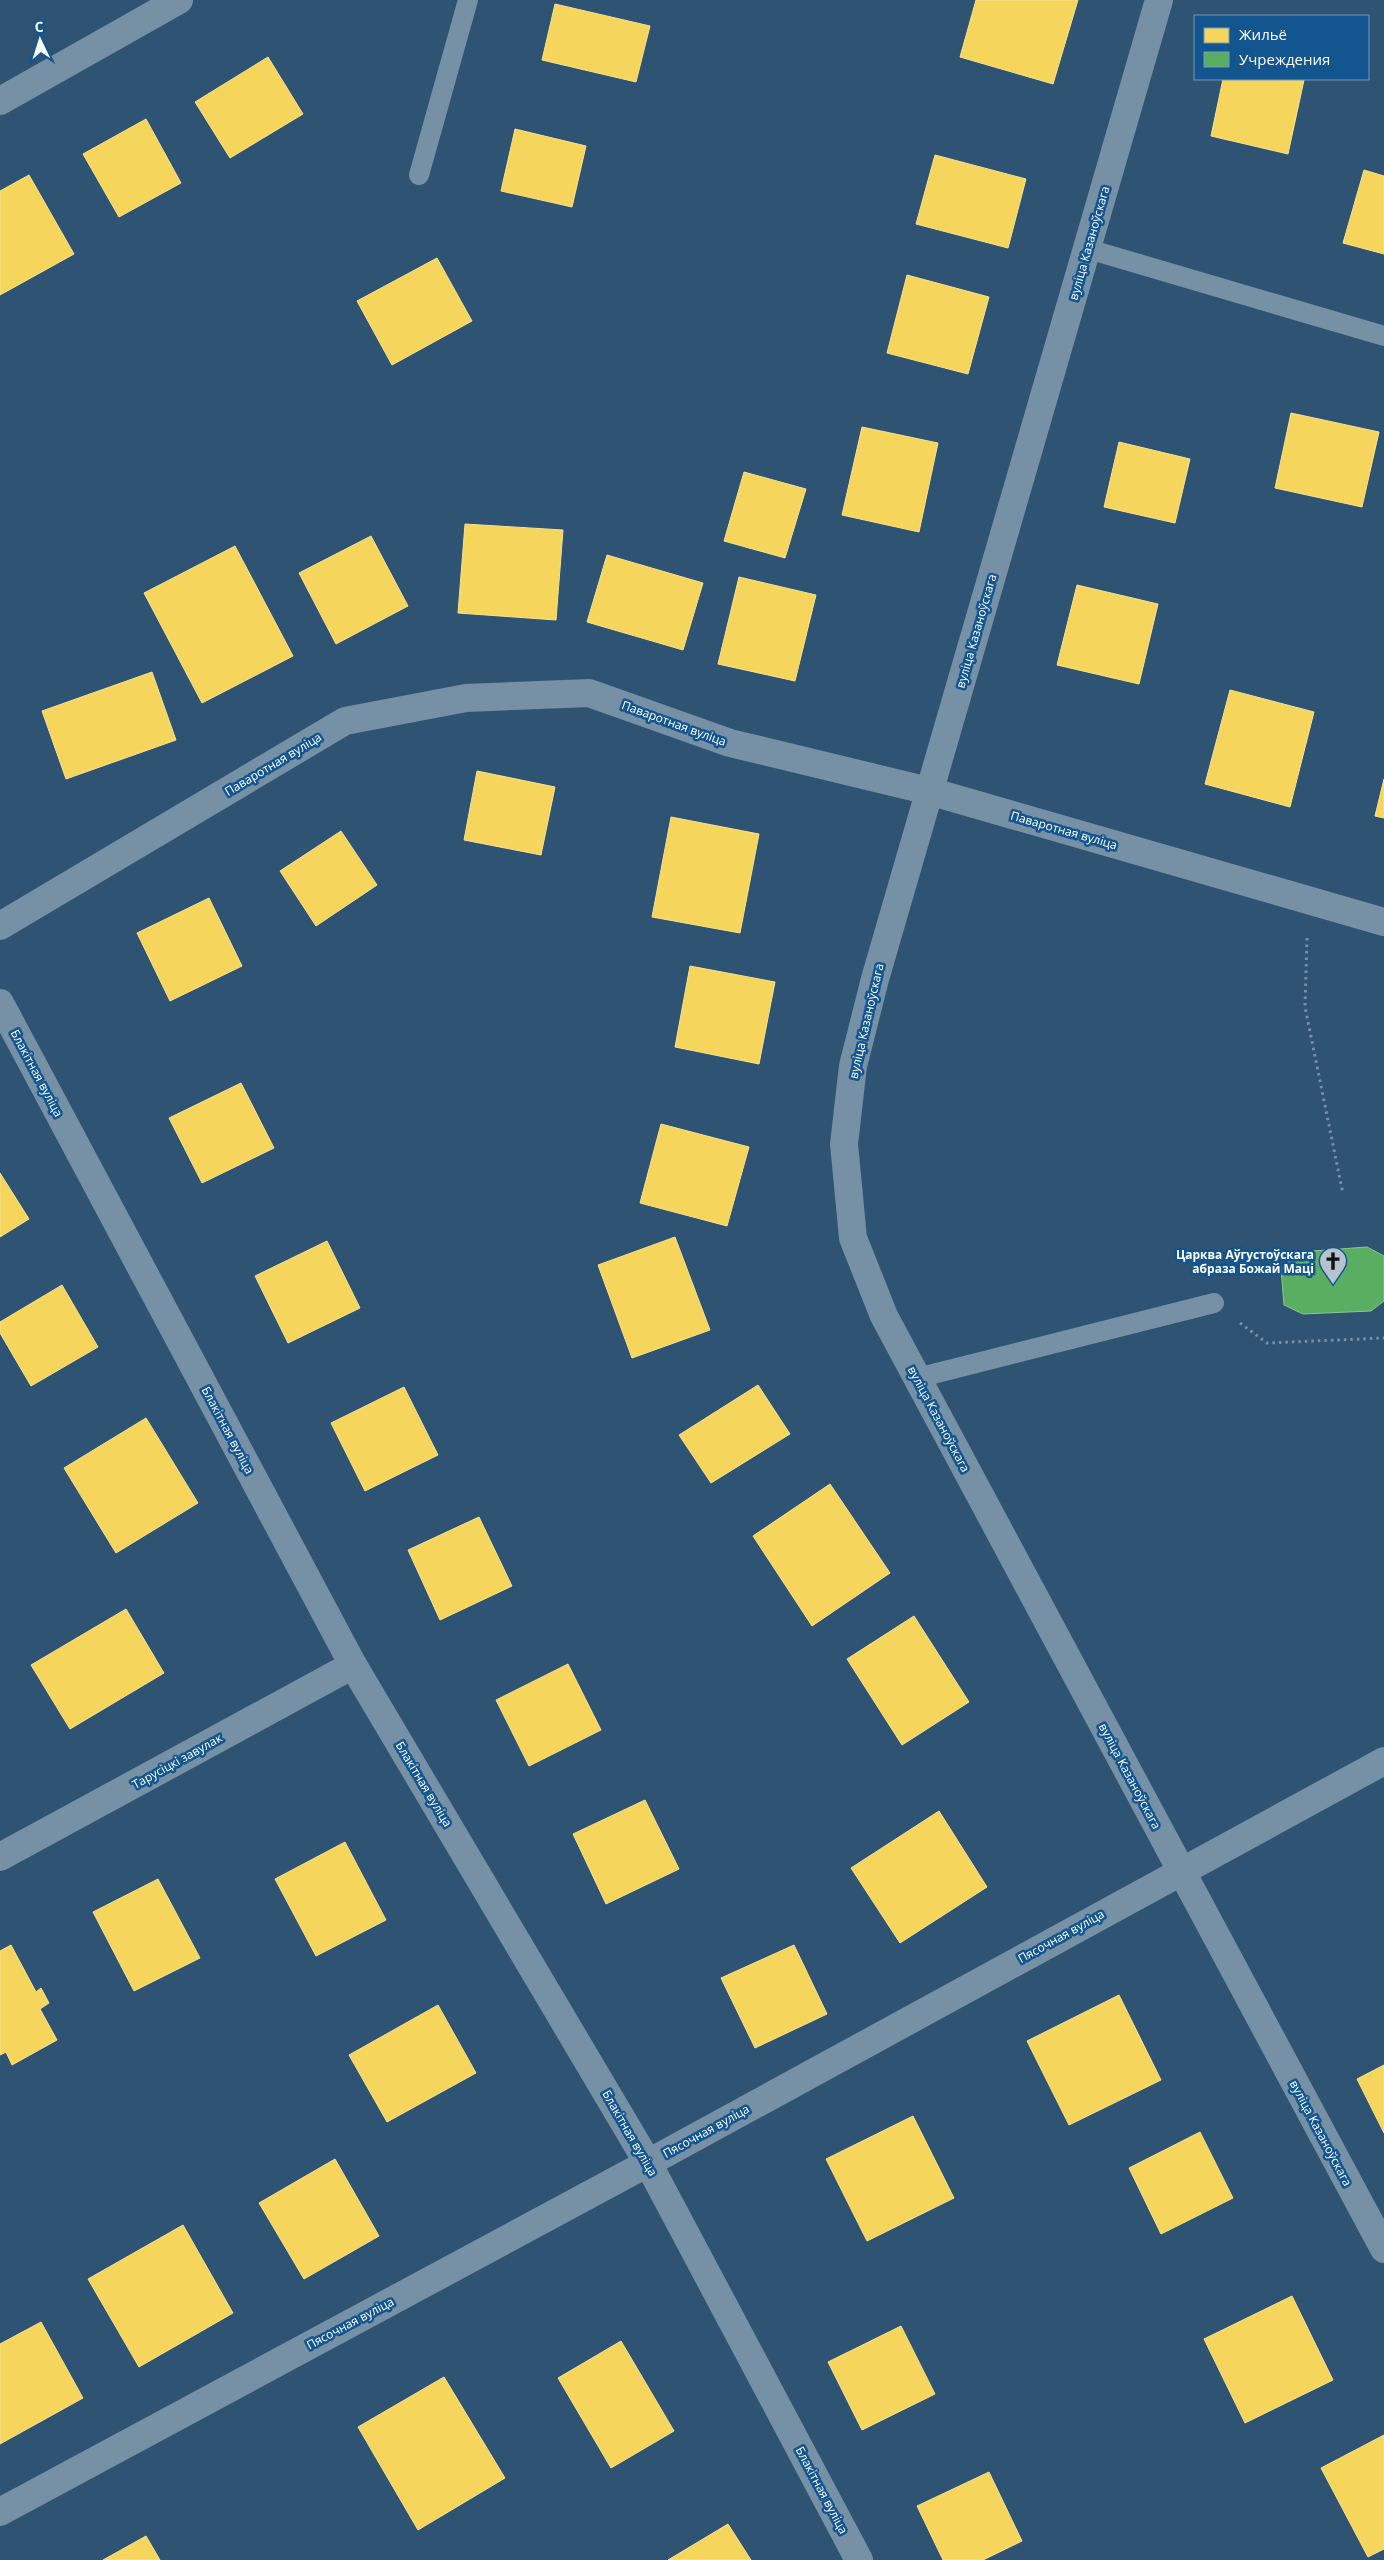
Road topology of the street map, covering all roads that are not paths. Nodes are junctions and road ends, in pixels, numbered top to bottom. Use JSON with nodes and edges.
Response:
{"nodes":[{"id":1,"x":179,"y":0,"type":"edge"},
{"id":2,"x":468,"y":0,"type":"edge"},
{"id":3,"x":1159,"y":0,"type":"edge"},
{"id":4,"x":0,"y":101,"type":"edge"},
{"id":5,"x":419,"y":175,"type":"dead end"},
{"id":6,"x":1088,"y":250,"type":"junction"},
{"id":7,"x":1384,"y":336,"type":"edge"},
{"id":8,"x":929,"y":791,"type":"junction"},
{"id":9,"x":1384,"y":922,"type":"edge"},
{"id":10,"x":0,"y":926,"type":"edge"},
{"id":11,"x":0,"y":1003,"type":"edge"},
{"id":12,"x":1214,"y":1303,"type":"road end"},
{"id":13,"x":917,"y":1378,"type":"junction"},
{"id":14,"x":353,"y":1664,"type":"junction"},
{"id":15,"x":1384,"y":1761,"type":"edge"},
{"id":16,"x":0,"y":1856,"type":"edge"},
{"id":17,"x":1180,"y":1870,"type":"junction"},
{"id":18,"x":648,"y":2163,"type":"junction"},
{"id":19,"x":1384,"y":2249,"type":"edge"},
{"id":20,"x":0,"y":2512,"type":"edge"},
{"id":21,"x":859,"y":2560,"type":"edge"}],
"edges":[{"from":1,"to":4,"type":"street"},
{"from":2,"to":5,"type":"lane"},
{"from":3,"to":6,"type":"street","name":"вуліца Казаноўскага"},
{"from":6,"to":7,"type":"lane"},
{"from":6,"to":8,"type":"street","name":"вуліца Казаноўскага"},
{"from":8,"to":9,"type":"street","name":"Паваротная вуліца"},
{"from":8,"to":10,"type":"street","name":"Паваротная вуліца"},
{"from":8,"to":13,"type":"street","name":"вуліца Казаноўскага"},
{"from":11,"to":14,"type":"street","name":"Блакітная вуліца"},
{"from":12,"to":13,"type":"lane"},
{"from":13,"to":17,"type":"street","name":"вуліца Казаноўскага"},
{"from":14,"to":16,"type":"street","name":"Тарусіцкі завулак"},
{"from":14,"to":18,"type":"street","name":"Блакітная вуліца"},
{"from":15,"to":17,"type":"street","name":"Пясочная вуліца"},
{"from":17,"to":18,"type":"street","name":"Пясочная вуліца"},
{"from":17,"to":19,"type":"street","name":"вуліца Казаноўскага"},
{"from":18,"to":20,"type":"street","name":"Пясочная вуліца"},
{"from":18,"to":21,"type":"street","name":"Блакітная вуліца"}]}
